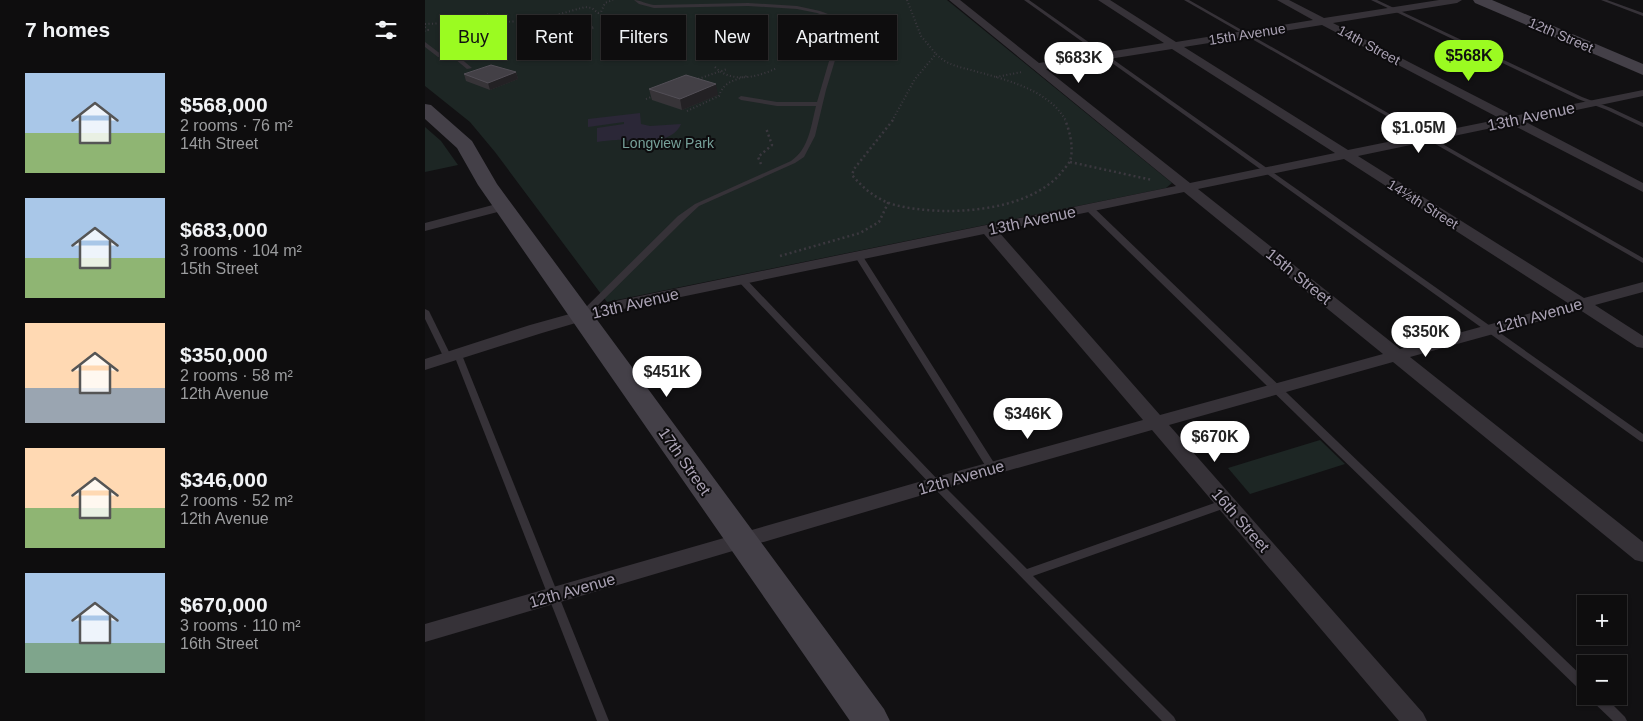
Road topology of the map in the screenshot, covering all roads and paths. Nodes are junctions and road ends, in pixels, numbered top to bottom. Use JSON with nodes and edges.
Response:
{"nodes":[{"id":1,"x":613,"y":0,"type":"edge"},
{"id":2,"x":636,"y":0,"type":"edge"},
{"id":3,"x":907,"y":0,"type":"edge"},
{"id":4,"x":954,"y":0,"type":"edge"},
{"id":5,"x":1026,"y":0,"type":"edge"},
{"id":6,"x":1103,"y":0,"type":"edge"},
{"id":7,"x":1186,"y":0,"type":"edge"},
{"id":8,"x":1282,"y":0,"type":"edge"},
{"id":9,"x":1373,"y":0,"type":"edge"},
{"id":10,"x":1457,"y":0,"type":"edge"},
{"id":11,"x":1480,"y":0,"type":"edge"},
{"id":12,"x":1603,"y":0,"type":"edge"},
{"id":13,"x":1395,"y":10,"type":"junction"},
{"id":14,"x":488,"y":14,"type":"dead end"},
{"id":15,"x":553,"y":15,"type":"edge"},
{"id":16,"x":1643,"y":15,"type":"edge"},
{"id":17,"x":1323,"y":21,"type":"junction"},
{"id":18,"x":425,"y":26,"type":"edge"},
{"id":19,"x":1245,"y":34,"type":"junction"},
{"id":20,"x":425,"y":44,"type":"edge"},
{"id":21,"x":1174,"y":45,"type":"junction"},
{"id":22,"x":936,"y":54,"type":"junction"},
{"id":23,"x":1104,"y":56,"type":"junction"},
{"id":24,"x":715,"y":67,"type":"dead end"},
{"id":25,"x":469,"y":68,"type":"dead end"},
{"id":26,"x":727,"y":68,"type":"dead end"},
{"id":27,"x":777,"y":68,"type":"dead end"},
{"id":28,"x":1038,"y":68,"type":"junction"},
{"id":29,"x":1643,"y":70,"type":"edge"},
{"id":30,"x":718,"y":71,"type":"junction"},
{"id":31,"x":747,"y":76,"type":"junction"},
{"id":32,"x":995,"y":77,"type":"junction"},
{"id":33,"x":691,"y":81,"type":"edge"},
{"id":34,"x":1643,"y":93,"type":"edge"},
{"id":35,"x":655,"y":95,"type":"edge"},
{"id":36,"x":741,"y":98,"type":"dead end"},
{"id":37,"x":646,"y":99,"type":"dead end"},
{"id":38,"x":1594,"y":103,"type":"junction"},
{"id":39,"x":820,"y":104,"type":"junction"},
{"id":40,"x":425,"y":109,"type":"edge"},
{"id":41,"x":687,"y":111,"type":"edge"},
{"id":42,"x":1511,"y":120,"type":"junction"},
{"id":43,"x":1643,"y":125,"type":"edge"},
{"id":44,"x":766,"y":128,"type":"dead end"},
{"id":45,"x":1427,"y":138,"type":"junction"},
{"id":46,"x":1346,"y":155,"type":"junction"},
{"id":47,"x":1070,"y":162,"type":"junction"},
{"id":48,"x":1268,"y":171,"type":"junction"},
{"id":49,"x":768,"y":173,"type":"junction"},
{"id":50,"x":1153,"y":181,"type":"dead end"},
{"id":51,"x":1189,"y":187,"type":"junction"},
{"id":52,"x":1643,"y":188,"type":"edge"},
{"id":53,"x":889,"y":201,"type":"junction"},
{"id":54,"x":504,"y":206,"type":"junction"},
{"id":55,"x":1089,"y":208,"type":"junction"},
{"id":56,"x":425,"y":227,"type":"edge"},
{"id":57,"x":988,"y":229,"type":"junction"},
{"id":58,"x":858,"y":255,"type":"junction"},
{"id":59,"x":775,"y":257,"type":"dead end"},
{"id":60,"x":1643,"y":261,"type":"edge"},
{"id":61,"x":742,"y":280,"type":"junction"},
{"id":62,"x":1643,"y":286,"type":"edge"},
{"id":63,"x":1580,"y":303,"type":"junction"},
{"id":64,"x":425,"y":311,"type":"edge"},
{"id":65,"x":582,"y":316,"type":"junction"},
{"id":66,"x":1489,"y":329,"type":"junction"},
{"id":67,"x":1643,"y":343,"type":"edge"},
{"id":68,"x":1397,"y":355,"type":"junction"},
{"id":69,"x":453,"y":357,"type":"junction"},
{"id":70,"x":425,"y":365,"type":"edge"},
{"id":71,"x":1275,"y":389,"type":"junction"},
{"id":72,"x":1155,"y":423,"type":"junction"},
{"id":73,"x":1643,"y":439,"type":"edge"},
{"id":74,"x":992,"y":468,"type":"junction"},
{"id":75,"x":936,"y":484,"type":"junction"},
{"id":76,"x":1227,"y":503,"type":"junction"},
{"id":77,"x":741,"y":540,"type":"junction"},
{"id":78,"x":1643,"y":554,"type":"edge"},
{"id":79,"x":1026,"y":574,"type":"junction"},
{"id":80,"x":554,"y":595,"type":"junction"},
{"id":81,"x":425,"y":633,"type":"edge"},
{"id":82,"x":1577,"y":679,"type":"edge"},
{"id":83,"x":1604,"y":705,"type":"edge"},
{"id":84,"x":603,"y":721,"type":"edge"},
{"id":85,"x":871,"y":721,"type":"edge"},
{"id":86,"x":1170,"y":721,"type":"edge"},
{"id":87,"x":1414,"y":721,"type":"edge"},
{"id":88,"x":1621,"y":721,"type":"edge"}],
"edges":[{"from":1,"to":15,"type":"path"},
{"from":2,"to":39,"type":"lane"},
{"from":3,"to":22,"type":"path"},
{"from":4,"to":28,"type":"street","name":"15th Street"},
{"from":5,"to":23,"type":"lane"},
{"from":6,"to":21,"type":"street","name":"14½th Street"},
{"from":7,"to":19,"type":"lane"},
{"from":8,"to":17,"type":"street","name":"14th Street"},
{"from":9,"to":13,"type":"lane"},
{"from":10,"to":13,"type":"street","name":"15th Avenue"},
{"from":11,"to":29,"type":"street","name":"12th Street"},
{"from":12,"to":16,"type":"lane"},
{"from":13,"to":17,"type":"street","name":"15th Avenue"},
{"from":13,"to":38,"type":"lane"},
{"from":14,"to":18,"type":"path"},
{"from":17,"to":19,"type":"street","name":"15th Avenue"},
{"from":17,"to":42,"type":"street","name":"14th Street"},
{"from":19,"to":21,"type":"street","name":"15th Avenue"},
{"from":19,"to":45,"type":"lane"},
{"from":20,"to":25,"type":"lane"},
{"from":21,"to":23,"type":"street","name":"15th Avenue"},
{"from":21,"to":46,"type":"street","name":"14½th Street"},
{"from":22,"to":32,"type":"path"},
{"from":22,"to":53,"type":"path"},
{"from":23,"to":28,"type":"street","name":"15th Avenue"},
{"from":23,"to":48,"type":"lane"},
{"from":24,"to":30,"type":"path"},
{"from":26,"to":30,"type":"path"},
{"from":27,"to":31,"type":"path"},
{"from":28,"to":32,"type":"path"},
{"from":28,"to":51,"type":"street","name":"15th Street"},
{"from":30,"to":31,"type":"path"},
{"from":30,"to":33,"type":"path"},
{"from":31,"to":41,"type":"path"},
{"from":32,"to":47,"type":"path"},
{"from":34,"to":38,"type":"street","name":"13th Avenue"},
{"from":35,"to":37,"type":"path"},
{"from":36,"to":39,"type":"lane"},
{"from":38,"to":42,"type":"street","name":"13th Avenue"},
{"from":38,"to":43,"type":"lane"},
{"from":39,"to":49,"type":"lane"},
{"from":40,"to":54,"type":"street","name":"17th Street"},
{"from":42,"to":45,"type":"street","name":"13th Avenue"},
{"from":42,"to":52,"type":"street","name":"14th Street"},
{"from":44,"to":49,"type":"path"},
{"from":45,"to":46,"type":"street","name":"13th Avenue"},
{"from":45,"to":60,"type":"lane"},
{"from":46,"to":48,"type":"street","name":"13th Avenue"},
{"from":46,"to":63,"type":"street","name":"14½th Street"},
{"from":47,"to":50,"type":"path"},
{"from":47,"to":53,"type":"path"},
{"from":48,"to":51,"type":"street","name":"13th Avenue"},
{"from":48,"to":66,"type":"lane"},
{"from":49,"to":65,"type":"lane"},
{"from":51,"to":55,"type":"street","name":"13th Avenue"},
{"from":51,"to":68,"type":"street","name":"15th Street"},
{"from":53,"to":59,"type":"path"},
{"from":54,"to":56,"type":"street"},
{"from":54,"to":65,"type":"street","name":"17th Street"},
{"from":55,"to":57,"type":"street","name":"13th Avenue"},
{"from":55,"to":71,"type":"lane"},
{"from":57,"to":58,"type":"street","name":"13th Avenue"},
{"from":57,"to":72,"type":"street","name":"16th Street"},
{"from":58,"to":61,"type":"street","name":"13th Avenue"},
{"from":58,"to":74,"type":"lane"},
{"from":61,"to":65,"type":"street","name":"13th Avenue"},
{"from":61,"to":75,"type":"lane"},
{"from":62,"to":63,"type":"street","name":"12th Avenue"},
{"from":63,"to":66,"type":"street","name":"12th Avenue"},
{"from":63,"to":67,"type":"street","name":"14½th Street"},
{"from":64,"to":69,"type":"lane"},
{"from":65,"to":69,"type":"street","name":"13th Avenue"},
{"from":65,"to":77,"type":"street","name":"17th Street"},
{"from":66,"to":68,"type":"street","name":"12th Avenue"},
{"from":66,"to":73,"type":"lane"},
{"from":68,"to":71,"type":"street","name":"12th Avenue"},
{"from":68,"to":78,"type":"street","name":"15th Street"},
{"from":69,"to":70,"type":"street","name":"13th Avenue"},
{"from":69,"to":80,"type":"lane"},
{"from":71,"to":72,"type":"street","name":"12th Avenue"},
{"from":71,"to":82,"type":"lane"},
{"from":72,"to":74,"type":"street","name":"12th Avenue"},
{"from":72,"to":76,"type":"street","name":"16th Street"},
{"from":74,"to":75,"type":"street","name":"12th Avenue"},
{"from":75,"to":77,"type":"street","name":"12th Avenue"},
{"from":75,"to":79,"type":"lane"},
{"from":76,"to":79,"type":"lane"},
{"from":76,"to":87,"type":"street","name":"16th Street"},
{"from":77,"to":80,"type":"street","name":"12th Avenue"},
{"from":77,"to":85,"type":"street","name":"17th Street"},
{"from":79,"to":86,"type":"lane"},
{"from":80,"to":81,"type":"street","name":"12th Avenue"},
{"from":80,"to":84,"type":"lane"},
{"from":83,"to":88,"type":"lane"}]}
